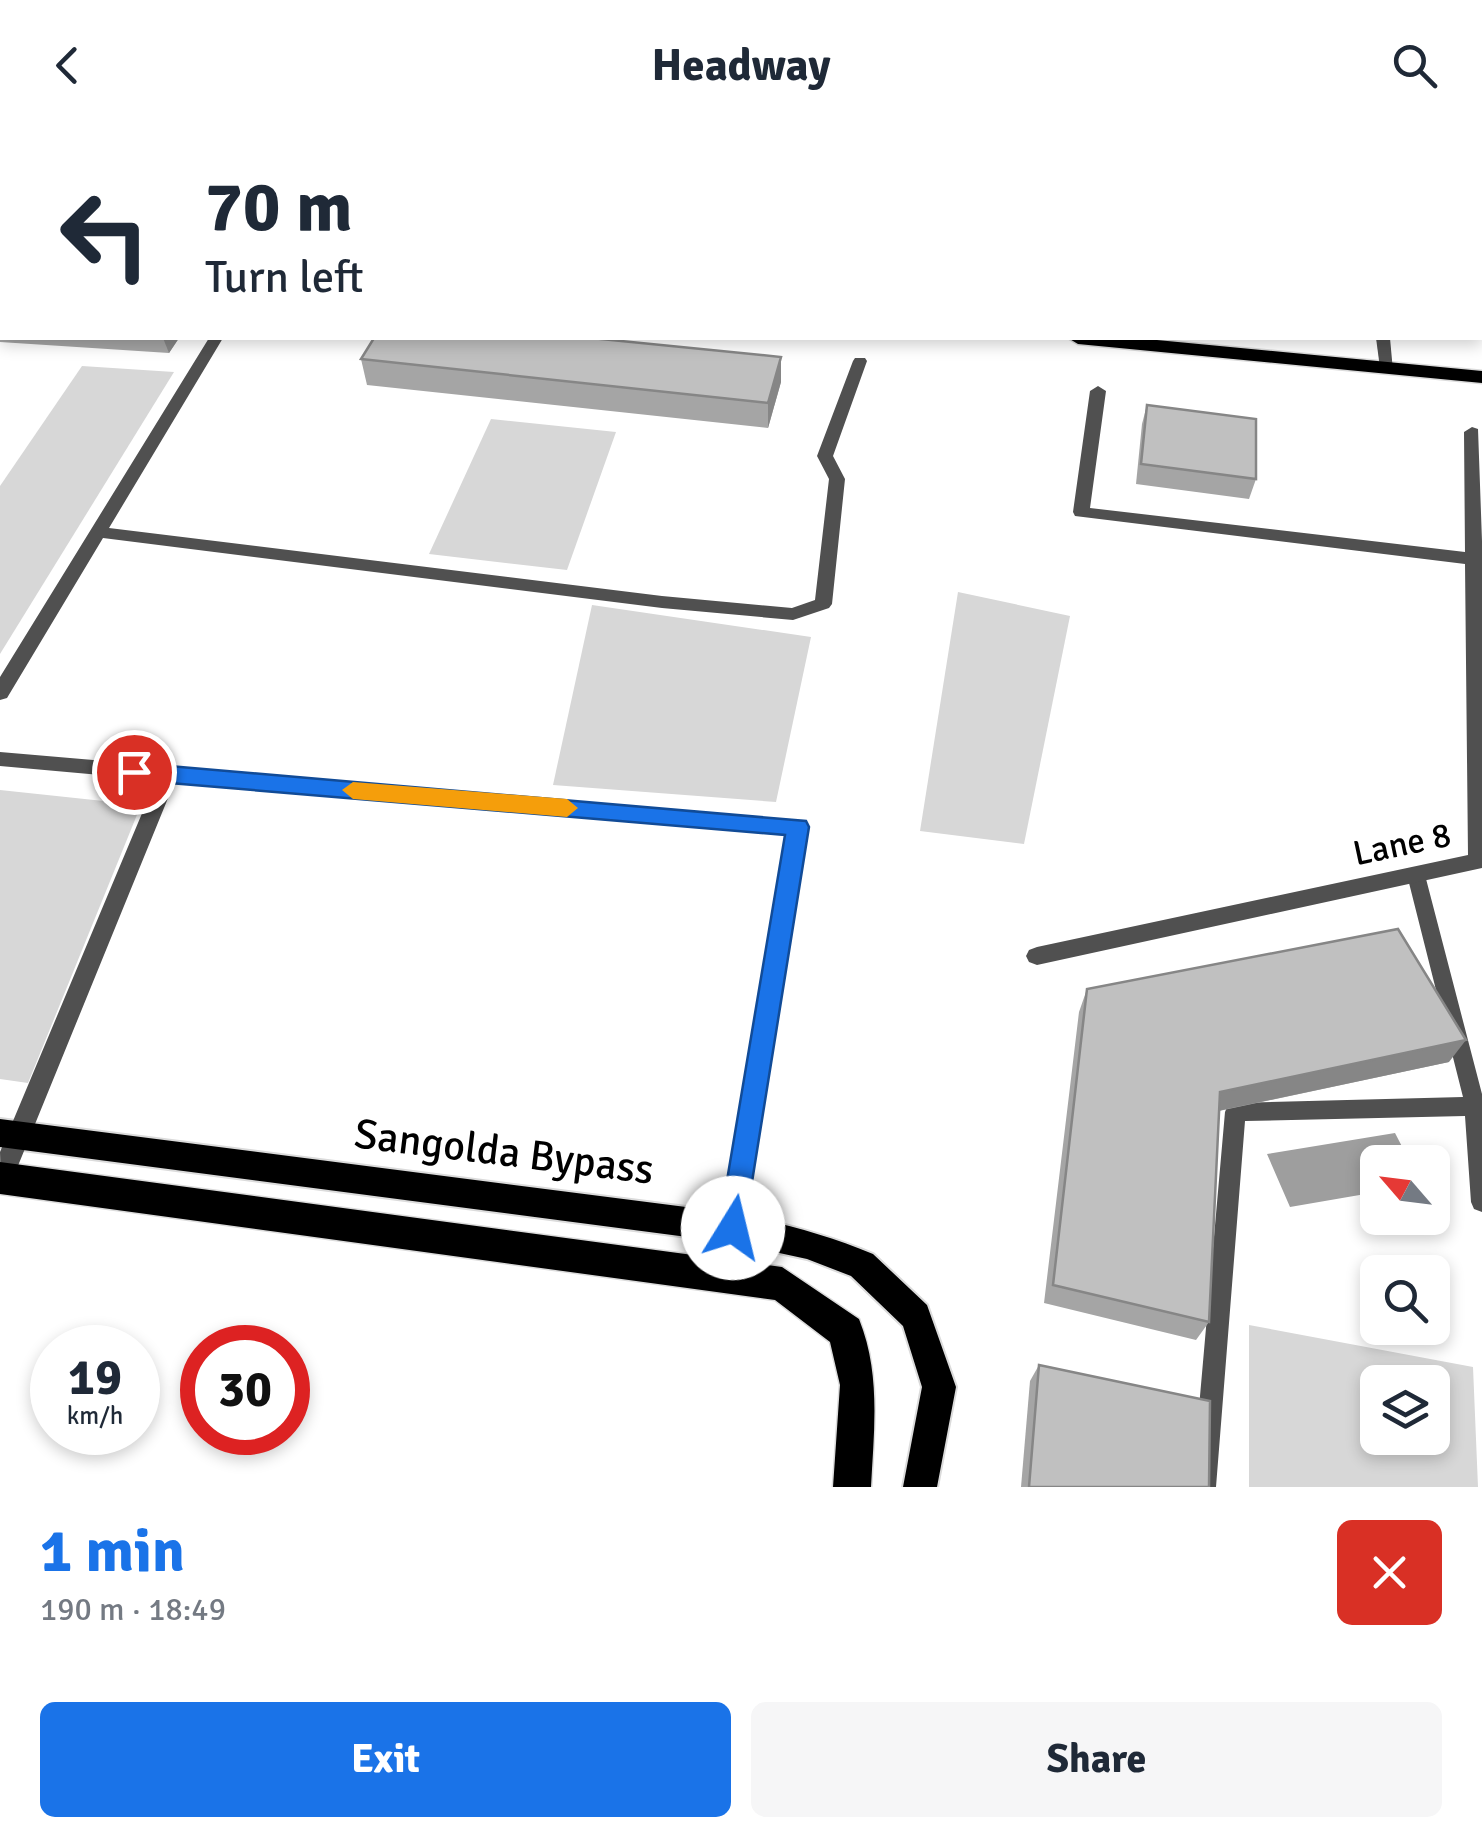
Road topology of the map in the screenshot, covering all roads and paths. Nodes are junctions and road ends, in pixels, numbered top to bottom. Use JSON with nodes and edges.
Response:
{"nodes":[{"id":1,"x":215,"y":340,"type":"edge"},
{"id":2,"x":1099,"y":340,"type":"edge"},
{"id":3,"x":1383,"y":340,"type":"edge"},
{"id":4,"x":860,"y":361,"type":"dead end"},
{"id":5,"x":1388,"y":368,"type":"junction"},
{"id":6,"x":1482,"y":378,"type":"edge"},
{"id":7,"x":1098,"y":391,"type":"dead end"},
{"id":8,"x":1472,"y":432,"type":"dead end"},
{"id":9,"x":99,"y":532,"type":"junction"},
{"id":10,"x":1472,"y":559,"type":"junction"},
{"id":11,"x":0,"y":693,"type":"edge"},
{"id":12,"x":0,"y":760,"type":"edge"},
{"id":13,"x":168,"y":775,"type":"junction"},
{"id":14,"x":1416,"y":874,"type":"junction"},
{"id":15,"x":1037,"y":956,"type":"dead end"},
{"id":16,"x":1475,"y":1106,"type":"junction"},
{"id":17,"x":10,"y":1134,"type":"edge"},
{"id":18,"x":0,"y":1178,"type":"edge"},
{"id":19,"x":1482,"y":1202,"type":"edge"},
{"id":20,"x":733,"y":1228,"type":"junction"},
{"id":21,"x":724,"y":1278,"type":"junction"},
{"id":22,"x":852,"y":1487,"type":"edge"},
{"id":23,"x":920,"y":1487,"type":"edge"},
{"id":24,"x":1204,"y":1487,"type":"edge"}],
"edges":[{"from":1,"to":9,"type":"street"},
{"from":2,"to":5,"type":"highway"},
{"from":3,"to":5,"type":"street"},
{"from":4,"to":9,"type":"street"},
{"from":5,"to":6,"type":"highway"},
{"from":7,"to":10,"type":"street"},
{"from":8,"to":10,"type":"street","name":"Lane 8"},
{"from":9,"to":11,"type":"street"},
{"from":10,"to":14,"type":"street","name":"Lane 8"},
{"from":12,"to":13,"type":"street"},
{"from":13,"to":17,"type":"street"},
{"from":13,"to":20,"type":"street"},
{"from":14,"to":15,"type":"street","name":"Lane 8"},
{"from":14,"to":16,"type":"lane"},
{"from":16,"to":19,"type":"lane"},
{"from":16,"to":24,"type":"lane"},
{"from":17,"to":18,"type":"street"},
{"from":17,"to":20,"type":"main road","name":"Sangolda Bypass"},
{"from":18,"to":21,"type":"highway"},
{"from":20,"to":21,"type":"street"},
{"from":20,"to":23,"type":"main road","name":"Sangolda Bypass"},
{"from":21,"to":22,"type":"highway"}]}
